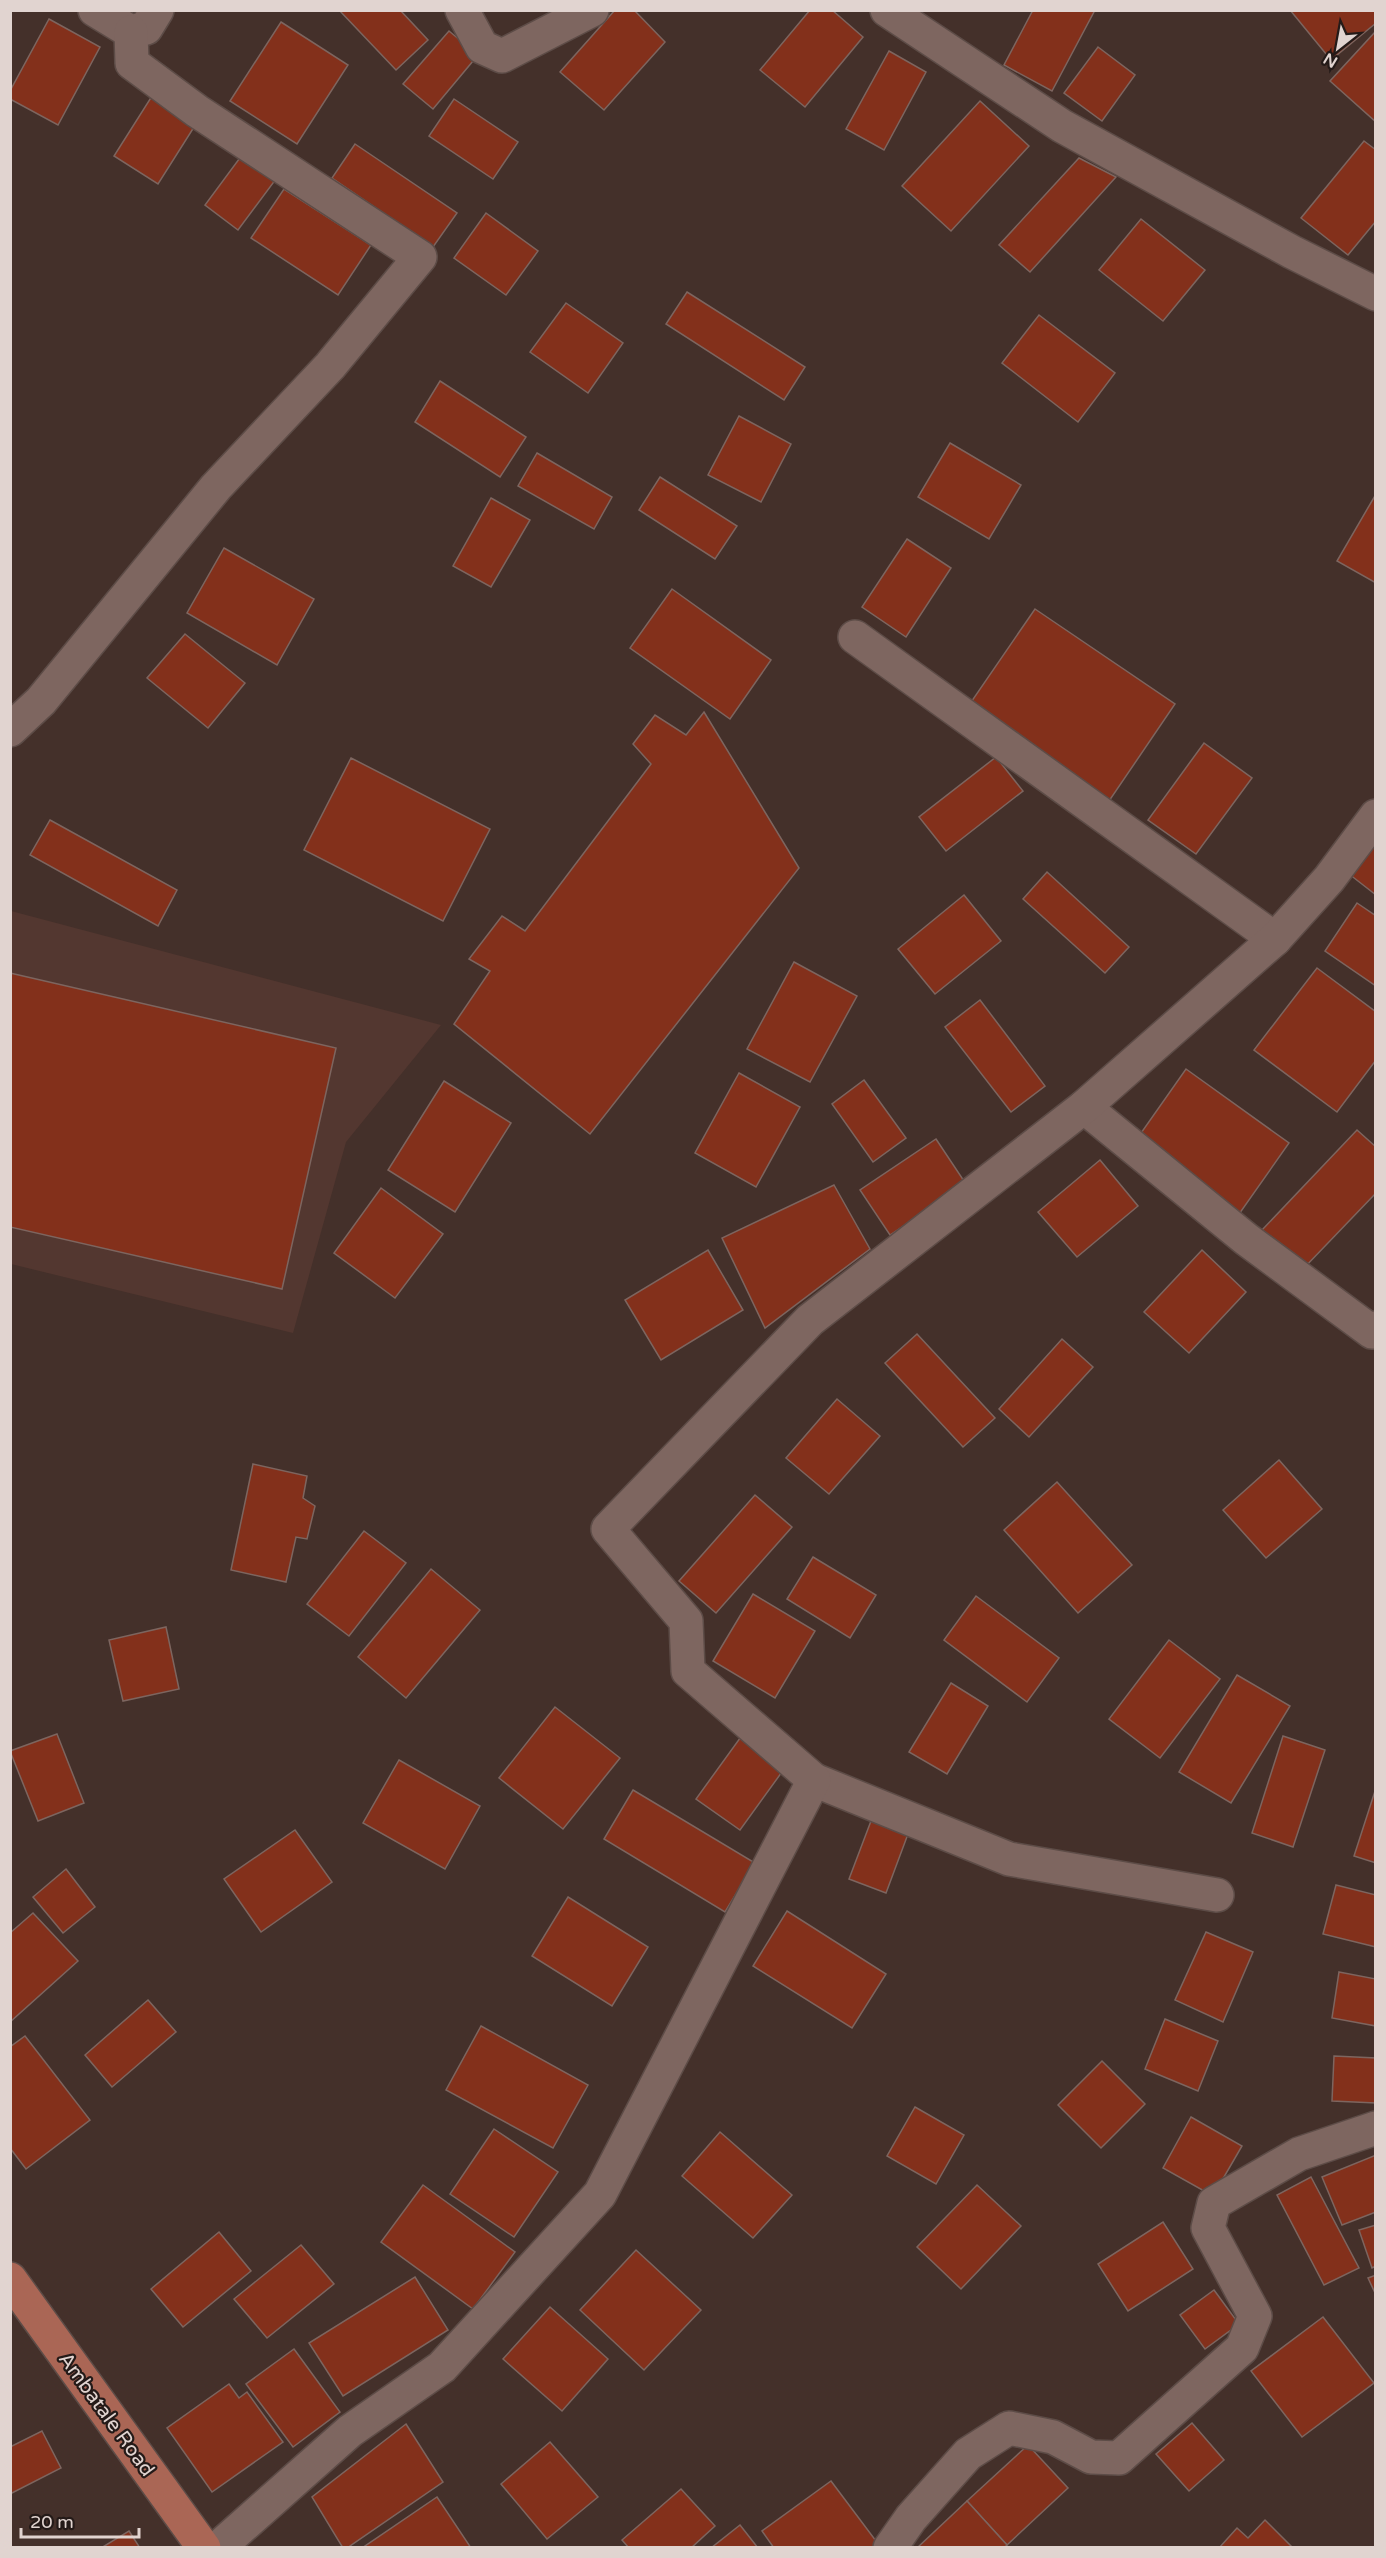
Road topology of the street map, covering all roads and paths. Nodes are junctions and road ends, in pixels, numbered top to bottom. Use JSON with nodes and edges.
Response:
{"nodes":[{"id":1,"x":96,"y":10,"type":"edge"},
{"id":2,"x":157,"y":10,"type":"edge"},
{"id":3,"x":462,"y":10,"type":"edge"},
{"id":4,"x":592,"y":10,"type":"edge"},
{"id":5,"x":887,"y":10,"type":"edge"},
{"id":6,"x":131,"y":32,"type":"junction"},
{"id":7,"x":1376,"y":294,"type":"edge"},
{"id":8,"x":855,"y":637,"type":"dead end"},
{"id":9,"x":10,"y":730,"type":"edge"},
{"id":10,"x":1376,"y":816,"type":"edge"},
{"id":11,"x":1275,"y":939,"type":"junction"},
{"id":12,"x":1084,"y":1107,"type":"junction"},
{"id":13,"x":1376,"y":1328,"type":"edge"},
{"id":14,"x":814,"y":1780,"type":"junction"},
{"id":15,"x":1217,"y":1895,"type":"dead end"},
{"id":16,"x":1376,"y":2128,"type":"edge"},
{"id":17,"x":10,"y":2279,"type":"edge"},
{"id":18,"x":204,"y":2547,"type":"edge"},
{"id":19,"x":218,"y":2547,"type":"edge"},
{"id":20,"x":890,"y":2547,"type":"edge"}],
"edges":[{"from":1,"to":6,"type":"street"},
{"from":2,"to":6,"type":"street"},
{"from":3,"to":4,"type":"street"},
{"from":5,"to":7,"type":"street"},
{"from":6,"to":9,"type":"street"},
{"from":8,"to":11,"type":"street"},
{"from":10,"to":11,"type":"street"},
{"from":11,"to":12,"type":"street"},
{"from":12,"to":13,"type":"street"},
{"from":12,"to":14,"type":"street"},
{"from":14,"to":15,"type":"street"},
{"from":14,"to":19,"type":"street"},
{"from":16,"to":20,"type":"street"},
{"from":17,"to":18,"type":"main road","name":"Ambatale Road"}]}
